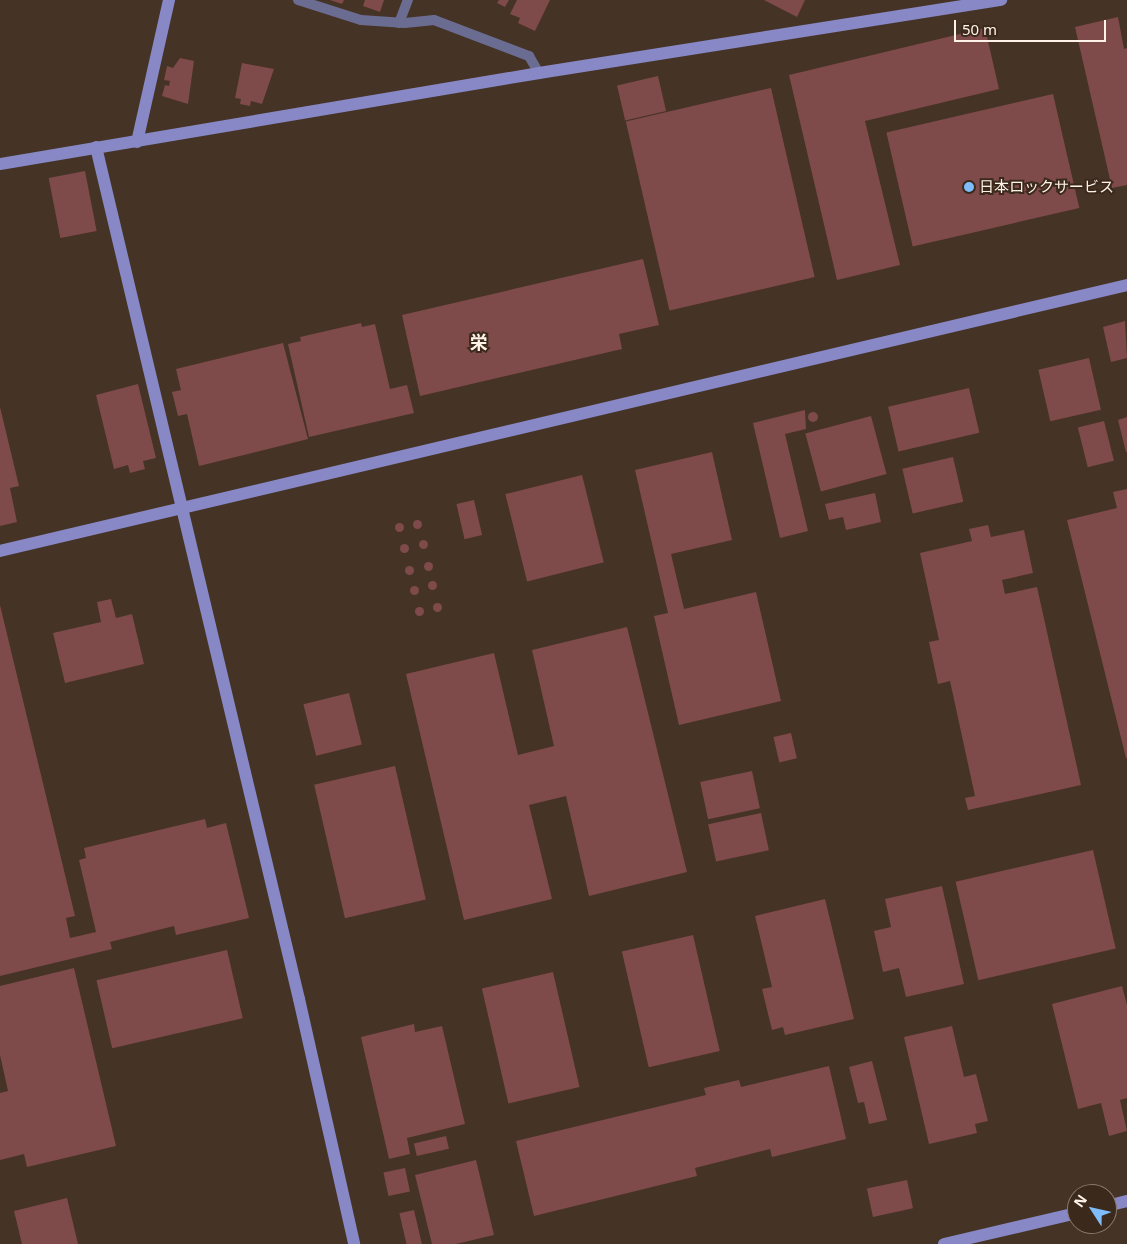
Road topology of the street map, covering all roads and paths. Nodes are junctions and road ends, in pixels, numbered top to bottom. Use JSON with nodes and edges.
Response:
{"nodes":[{"id":1,"x":169,"y":0,"type":"edge"},
{"id":2,"x":298,"y":0,"type":"edge"},
{"id":3,"x":408,"y":0,"type":"edge"},
{"id":4,"x":1001,"y":0,"type":"edge"},
{"id":5,"x":399,"y":22,"type":"junction"},
{"id":6,"x":539,"y":73,"type":"junction"},
{"id":7,"x":137,"y":142,"type":"junction"},
{"id":8,"x":96,"y":147,"type":"junction"},
{"id":9,"x":0,"y":164,"type":"edge"},
{"id":10,"x":1127,"y":285,"type":"edge"},
{"id":11,"x":180,"y":508,"type":"junction"},
{"id":12,"x":0,"y":551,"type":"edge"},
{"id":13,"x":1067,"y":1215,"type":"edge"},
{"id":14,"x":354,"y":1244,"type":"edge"},
{"id":15,"x":945,"y":1244,"type":"edge"}],
"edges":[{"from":1,"to":7,"type":"street"},
{"from":2,"to":5,"type":"lane"},
{"from":3,"to":5,"type":"lane"},
{"from":4,"to":6,"type":"street"},
{"from":5,"to":6,"type":"lane"},
{"from":6,"to":7,"type":"street"},
{"from":7,"to":8,"type":"street"},
{"from":8,"to":9,"type":"street"},
{"from":8,"to":11,"type":"street"},
{"from":10,"to":11,"type":"street"},
{"from":11,"to":12,"type":"street"},
{"from":11,"to":14,"type":"street"},
{"from":13,"to":15,"type":"street"}]}
